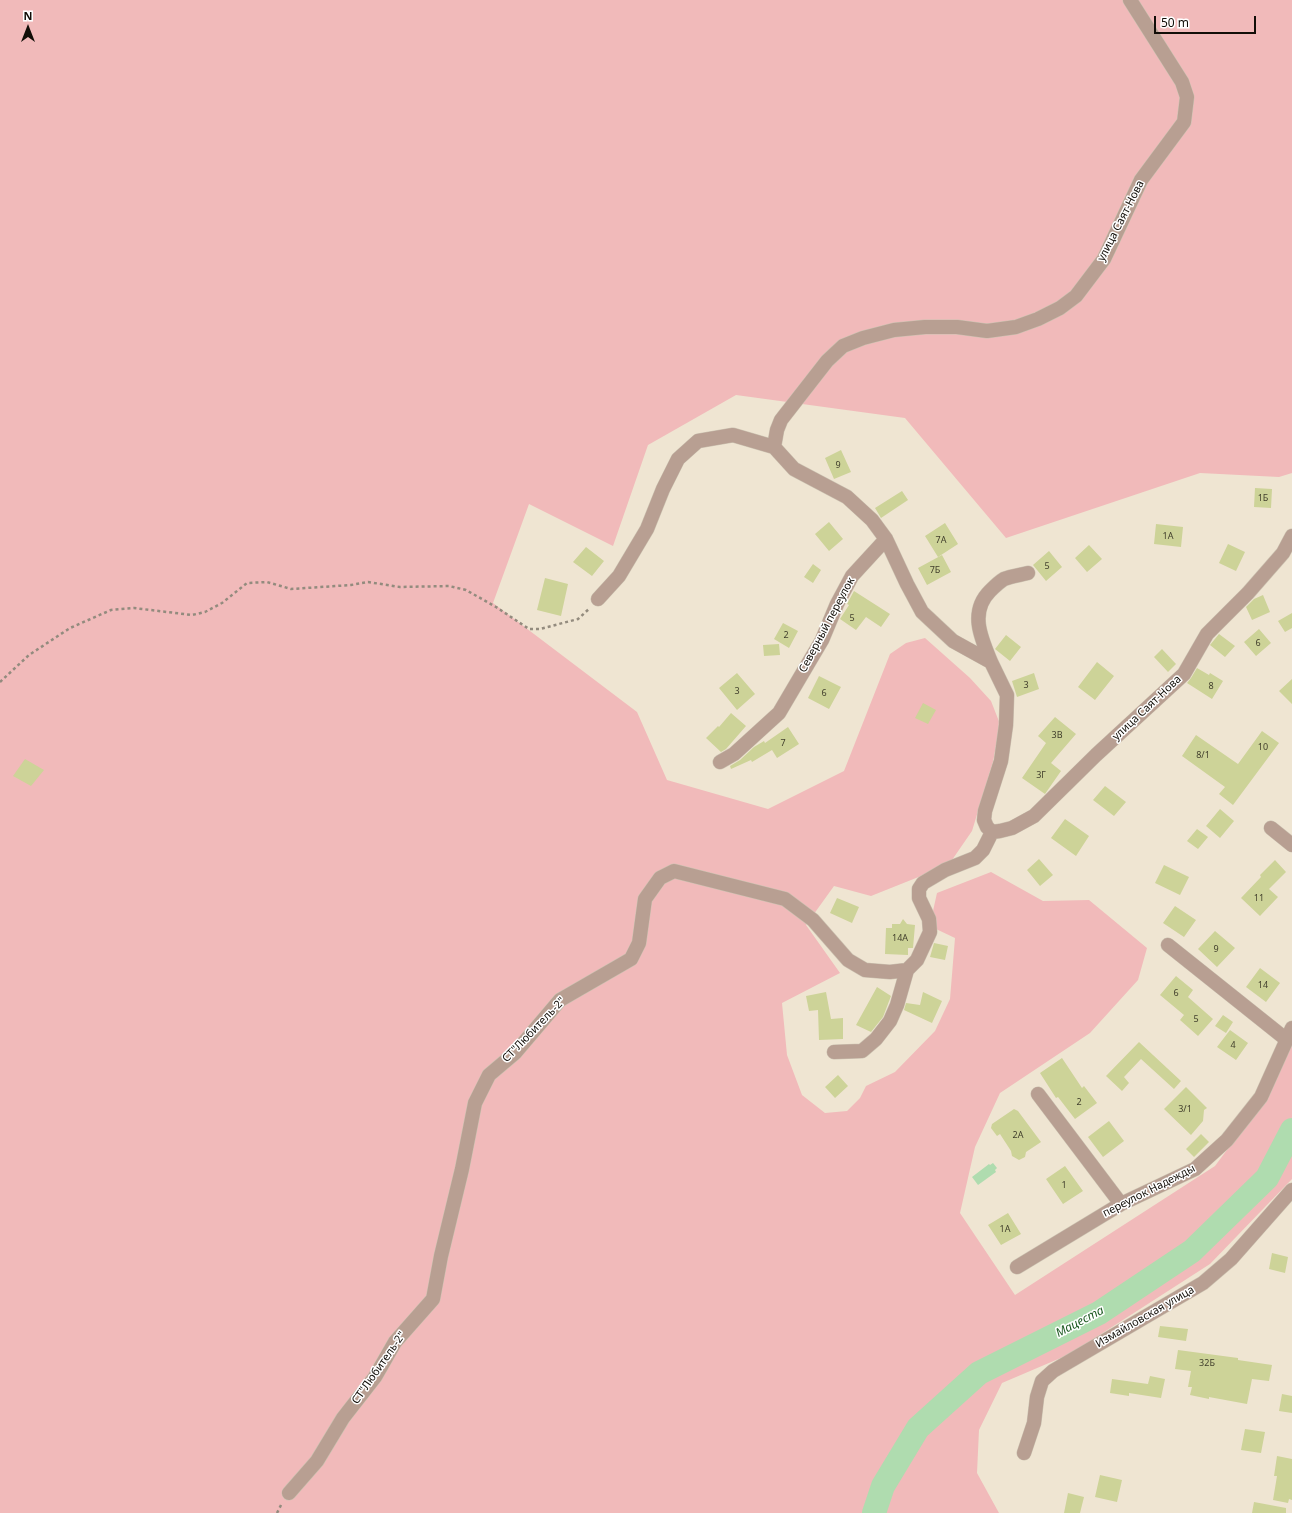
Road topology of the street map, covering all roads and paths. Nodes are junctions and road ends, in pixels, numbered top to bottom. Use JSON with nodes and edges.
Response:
{"nodes":[{"id":1,"x":1130,"y":0,"type":"edge"},
{"id":2,"x":774,"y":447,"type":"junction"},
{"id":3,"x":1292,"y":536,"type":"edge"},
{"id":4,"x":886,"y":540,"type":"junction"},
{"id":5,"x":1028,"y":573,"type":"dead end"},
{"id":6,"x":598,"y":599,"type":"joint"},
{"id":7,"x":991,"y":662,"type":"junction"},
{"id":8,"x":0,"y":682,"type":"edge"},
{"id":9,"x":720,"y":762,"type":"dead end"},
{"id":10,"x":1271,"y":828,"type":"dead end"},
{"id":11,"x":992,"y":832,"type":"junction"},
{"id":12,"x":1292,"y":845,"type":"edge"},
{"id":13,"x":1168,"y":945,"type":"dead end"},
{"id":14,"x":908,"y":970,"type":"junction"},
{"id":15,"x":1289,"y":1034,"type":"edge"},
{"id":16,"x":834,"y":1052,"type":"dead end"},
{"id":17,"x":1038,"y":1094,"type":"dead end"},
{"id":18,"x":1292,"y":1190,"type":"edge"},
{"id":19,"x":1121,"y":1204,"type":"junction"},
{"id":20,"x":1017,"y":1267,"type":"dead end"},
{"id":21,"x":1024,"y":1454,"type":"dead end"},
{"id":22,"x":289,"y":1493,"type":"dead end"}],
"edges":[{"from":1,"to":2,"type":"street","name":"улица Саят-Нова"},
{"from":2,"to":4,"type":"street"},
{"from":2,"to":6,"type":"street"},
{"from":3,"to":11,"type":"street","name":"улица Саят-Нова"},
{"from":4,"to":7,"type":"street"},
{"from":4,"to":9,"type":"street","name":"Северный переулок"},
{"from":5,"to":7,"type":"street"},
{"from":6,"to":8,"type":"path"},
{"from":7,"to":11,"type":"street"},
{"from":10,"to":12,"type":"street"},
{"from":11,"to":14,"type":"street"},
{"from":13,"to":15,"type":"street"},
{"from":14,"to":16,"type":"street"},
{"from":14,"to":22,"type":"street","name":"СТ\"Любитель-2\""},
{"from":15,"to":19,"type":"street","name":"переулок Надежды"},
{"from":17,"to":19,"type":"street"},
{"from":18,"to":21,"type":"street","name":"Измайловская улица"},
{"from":19,"to":20,"type":"street","name":"переулок Надежды"}]}
